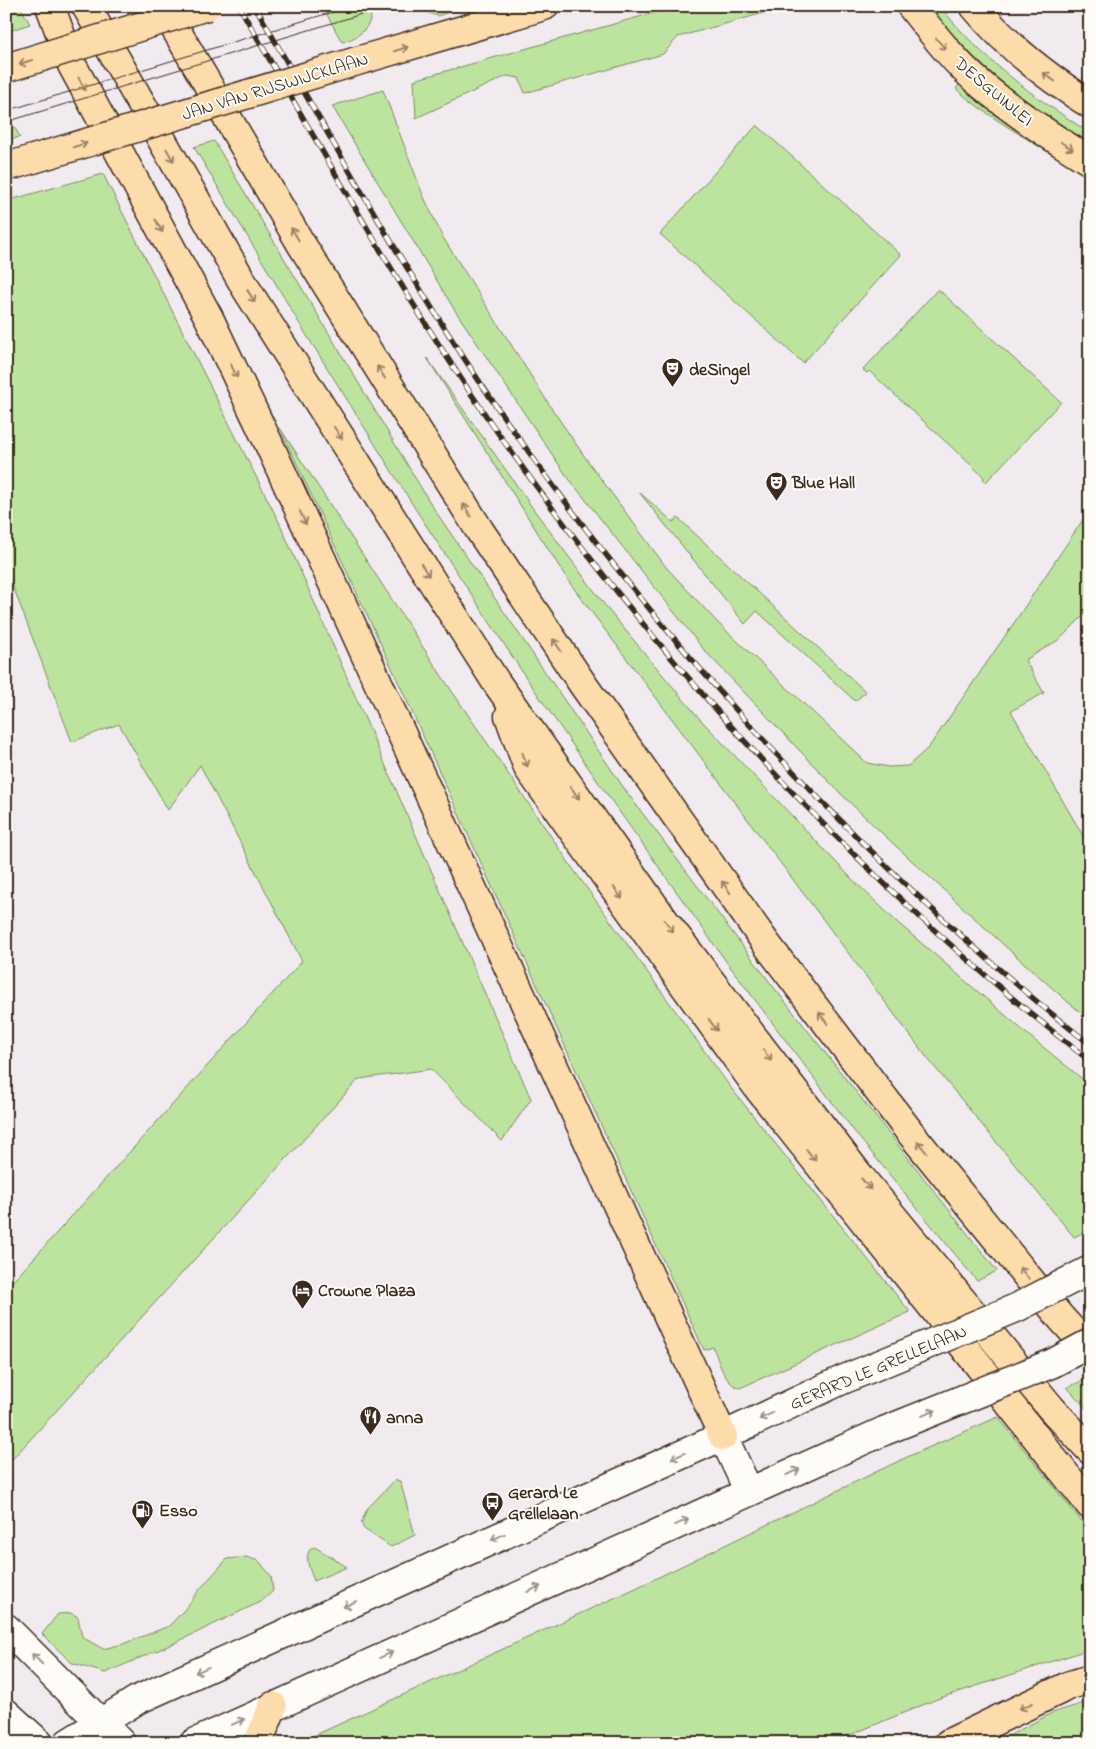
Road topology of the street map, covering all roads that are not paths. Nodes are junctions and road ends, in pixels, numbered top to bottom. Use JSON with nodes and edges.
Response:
{"nodes":[{"id":1,"x":50,"y":6,"type":"edge"},
{"id":2,"x":86,"y":6,"type":"edge"},
{"id":3,"x":162,"y":6,"type":"edge"},
{"id":4,"x":207,"y":6,"type":"edge"},
{"id":5,"x":544,"y":6,"type":"edge"},
{"id":6,"x":911,"y":6,"type":"edge"},
{"id":7,"x":974,"y":6,"type":"edge"},
{"id":8,"x":6,"y":68,"type":"edge"},
{"id":9,"x":1090,"y":104,"type":"edge"},
{"id":10,"x":1090,"y":161,"type":"edge"},
{"id":11,"x":6,"y":167,"type":"edge"},
{"id":12,"x":496,"y":682,"type":"junction"},
{"id":13,"x":1090,"y":1270,"type":"edge"},
{"id":14,"x":1090,"y":1343,"type":"edge"},
{"id":15,"x":1090,"y":1350,"type":"edge"},
{"id":16,"x":723,"y":1436,"type":"junction"},
{"id":17,"x":1090,"y":1450,"type":"edge"},
{"id":18,"x":749,"y":1492,"type":"junction"},
{"id":19,"x":1090,"y":1505,"type":"edge"},
{"id":20,"x":6,"y":1628,"type":"edge"},
{"id":21,"x":1080,"y":1682,"type":"edge"},
{"id":22,"x":273,"y":1706,"type":"junction"},
{"id":23,"x":6,"y":1713,"type":"edge"},
{"id":24,"x":100,"y":1723,"type":"junction"},
{"id":25,"x":39,"y":1743,"type":"edge"},
{"id":26,"x":68,"y":1743,"type":"edge"},
{"id":27,"x":121,"y":1743,"type":"edge"},
{"id":28,"x":194,"y":1743,"type":"edge"},
{"id":29,"x":258,"y":1743,"type":"edge"},
{"id":30,"x":949,"y":1743,"type":"edge"}],
"edges":[{"from":1,"to":16,"type":"main road","one_way":true},
{"from":2,"to":12,"type":"main road","one_way":true},
{"from":15,"to":3,"type":"main road","one_way":true},
{"from":4,"to":8,"type":"main road","one_way":true,"bridge":true},
{"from":11,"to":5,"type":"main road","name":"JAN VAN RIJSWIJCKLAAN","one_way":true,"bridge":true},
{"from":6,"to":10,"type":"main road","name":"DESGUINLEI","one_way":true},
{"from":9,"to":7,"type":"main road","one_way":true},
{"from":12,"to":17,"type":"main road","one_way":true},
{"from":12,"to":19,"type":"main road","one_way":true},
{"from":13,"to":16,"type":"street","name":"GERARD LE GRELLELAAN","one_way":true,"bridge":true},
{"from":18,"to":14,"type":"street","one_way":true,"bridge":true},
{"from":16,"to":18,"type":"street"},
{"from":16,"to":24,"type":"street","name":"GERARD LE GRELLELAAN","one_way":true},
{"from":22,"to":18,"type":"street","one_way":true},
{"from":24,"to":20,"type":"street","one_way":true},
{"from":21,"to":30,"type":"main road","one_way":true},
{"from":28,"to":22,"type":"street","one_way":true},
{"from":22,"to":29,"type":"main road"},
{"from":23,"to":25,"type":"street"},
{"from":24,"to":26,"type":"street","name":"GERARD LE GRELLELAAN"},
{"from":24,"to":27,"type":"street"}]}
